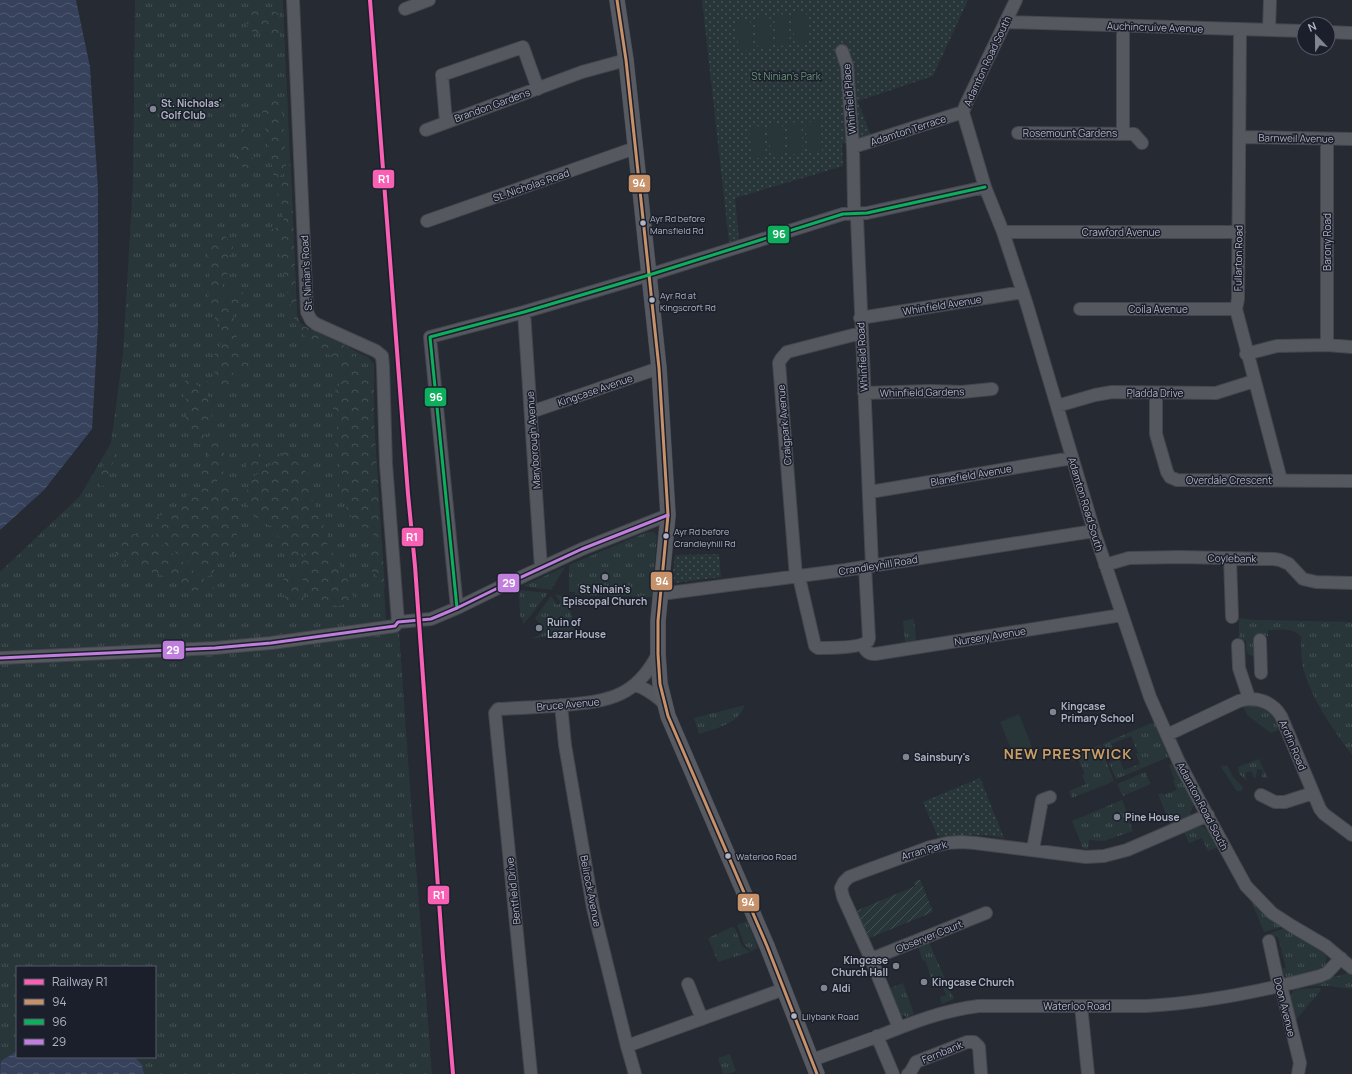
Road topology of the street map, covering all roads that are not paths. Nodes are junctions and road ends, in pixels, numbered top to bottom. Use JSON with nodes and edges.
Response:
{"nodes":[{"id":1,"x":293,"y":0,"type":"edge"},
{"id":2,"x":429,"y":0,"type":"edge"},
{"id":3,"x":617,"y":0,"type":"edge"},
{"id":4,"x":1016,"y":0,"type":"edge"},
{"id":5,"x":1270,"y":0,"type":"edge"},
{"id":6,"x":405,"y":9,"type":"dead end"},
{"id":7,"x":1005,"y":22,"type":"junction"},
{"id":8,"x":1123,"y":26,"type":"junction"},
{"id":9,"x":1240,"y":29,"type":"junction"},
{"id":10,"x":1269,"y":30,"type":"junction"},
{"id":11,"x":1296,"y":31,"type":"edge"},
{"id":12,"x":1336,"y":32,"type":"edge"},
{"id":13,"x":1352,"y":33,"type":"edge"},
{"id":14,"x":842,"y":51,"type":"dead end"},
{"id":15,"x":626,"y":60,"type":"junction"},
{"id":16,"x":538,"y":89,"type":"junction"},
{"id":17,"x":964,"y":112,"type":"junction"},
{"id":18,"x":446,"y":122,"type":"junction"},
{"id":19,"x":426,"y":130,"type":"dead end"},
{"id":20,"x":1018,"y":133,"type":"dead end"},
{"id":21,"x":1122,"y":134,"type":"junction"},
{"id":22,"x":1240,"y":137,"type":"junction"},
{"id":23,"x":1327,"y":139,"type":"junction"},
{"id":24,"x":1352,"y":139,"type":"edge"},
{"id":25,"x":1142,"y":143,"type":"dead end"},
{"id":26,"x":853,"y":147,"type":"junction"},
{"id":27,"x":635,"y":148,"type":"junction"},
{"id":28,"x":985,"y":187,"type":"junction"},
{"id":29,"x":856,"y":214,"type":"junction"},
{"id":30,"x":427,"y":221,"type":"dead end"},
{"id":31,"x":1003,"y":232,"type":"junction"},
{"id":32,"x":1238,"y":232,"type":"junction"},
{"id":33,"x":650,"y":275,"type":"junction"},
{"id":34,"x":1023,"y":292,"type":"junction"},
{"id":35,"x":1080,"y":309,"type":"dead end"},
{"id":36,"x":1236,"y":309,"type":"junction"},
{"id":37,"x":524,"y":312,"type":"junction"},
{"id":38,"x":860,"y":318,"type":"junction"},
{"id":39,"x":861,"y":332,"type":"junction"},
{"id":40,"x":1327,"y":345,"type":"junction"},
{"id":41,"x":1352,"y":348,"type":"edge"},
{"id":42,"x":1246,"y":354,"type":"junction"},
{"id":43,"x":660,"y":368,"type":"junction"},
{"id":44,"x":1254,"y":381,"type":"junction"},
{"id":45,"x":984,"y":386,"type":"dead end"},
{"id":46,"x":864,"y":392,"type":"junction"},
{"id":47,"x":1156,"y":393,"type":"junction"},
{"id":48,"x":1057,"y":406,"type":"junction"},
{"id":49,"x":531,"y":412,"type":"junction"},
{"id":50,"x":1072,"y":458,"type":"junction"},
{"id":51,"x":1280,"y":480,"type":"junction"},
{"id":52,"x":1352,"y":481,"type":"edge"},
{"id":53,"x":870,"y":492,"type":"junction"},
{"id":54,"x":668,"y":515,"type":"junction"},
{"id":55,"x":1094,"y":531,"type":"junction"},
{"id":56,"x":1230,"y":558,"type":"junction"},
{"id":57,"x":1105,"y":565,"type":"junction"},
{"id":58,"x":869,"y":567,"type":"junction"},
{"id":59,"x":541,"y":568,"type":"junction"},
{"id":60,"x":797,"y":577,"type":"junction"},
{"id":61,"x":1352,"y":583,"type":"edge"},
{"id":62,"x":661,"y":594,"type":"junction"},
{"id":63,"x":457,"y":608,"type":"junction"},
{"id":64,"x":1122,"y":615,"type":"junction"},
{"id":65,"x":1232,"y":617,"type":"dead end"},
{"id":66,"x":398,"y":622,"type":"junction"},
{"id":67,"x":1260,"y":640,"type":"dead end"},
{"id":68,"x":863,"y":644,"type":"junction"},
{"id":69,"x":1238,"y":645,"type":"dead end"},
{"id":70,"x":658,"y":654,"type":"junction"},
{"id":71,"x":0,"y":658,"type":"edge"},
{"id":72,"x":1260,"y":660,"type":"junction"},
{"id":73,"x":1238,"y":661,"type":"junction"},
{"id":74,"x":1261,"y":674,"type":"dead end"},
{"id":75,"x":635,"y":685,"type":"junction"},
{"id":76,"x":1249,"y":698,"type":"junction"},
{"id":77,"x":664,"y":703,"type":"junction"},
{"id":78,"x":561,"y":705,"type":"junction"},
{"id":79,"x":498,"y":709,"type":"joint"},
{"id":80,"x":1167,"y":735,"type":"junction"},
{"id":81,"x":1313,"y":793,"type":"junction"},
{"id":82,"x":1261,"y":795,"type":"dead end"},
{"id":83,"x":1050,"y":796,"type":"dead end"},
{"id":84,"x":1208,"y":815,"type":"junction"},
{"id":85,"x":1352,"y":835,"type":"edge"},
{"id":86,"x":1033,"y":849,"type":"junction"},
{"id":87,"x":986,"y":913,"type":"dead end"},
{"id":88,"x":1269,"y":941,"type":"dead end"},
{"id":89,"x":1341,"y":958,"type":"junction"},
{"id":90,"x":871,"y":959,"type":"junction"},
{"id":91,"x":1352,"y":968,"type":"edge"},
{"id":92,"x":688,"y":984,"type":"dead end"},
{"id":93,"x":1281,"y":986,"type":"junction"},
{"id":94,"x":784,"y":989,"type":"junction"},
{"id":95,"x":1081,"y":1006,"type":"junction"},
{"id":96,"x":702,"y":1019,"type":"junction"},
{"id":97,"x":899,"y":1028,"type":"junction"},
{"id":98,"x":877,"y":1036,"type":"junction"},
{"id":99,"x":627,"y":1046,"type":"junction"},
{"id":100,"x":812,"y":1060,"type":"junction"},
{"id":101,"x":532,"y":1074,"type":"edge"},
{"id":102,"x":635,"y":1074,"type":"edge"},
{"id":103,"x":817,"y":1074,"type":"edge"},
{"id":104,"x":892,"y":1074,"type":"edge"},
{"id":105,"x":908,"y":1074,"type":"edge"},
{"id":106,"x":981,"y":1074,"type":"edge"},
{"id":107,"x":1088,"y":1074,"type":"edge"},
{"id":108,"x":1298,"y":1074,"type":"edge"}],
"edges":[{"from":1,"to":66,"type":"street","name":"St. Ninian's Road"},
{"from":2,"to":6,"type":"street"},
{"from":3,"to":15,"type":"main road"},
{"from":4,"to":7,"type":"street","name":"Adamton Road South"},
{"from":5,"to":10,"type":"street"},
{"from":7,"to":8,"type":"street","name":"Auchincruive Avenue"},
{"from":7,"to":17,"type":"street","name":"Adamton Road South"},
{"from":8,"to":9,"type":"street","name":"Auchincruive Avenue"},
{"from":8,"to":21,"type":"street","name":"Rosemount Gardens"},
{"from":9,"to":10,"type":"street","name":"Auchincruive Avenue"},
{"from":9,"to":22,"type":"street","name":"Fullarton Road"},
{"from":10,"to":11,"type":"street","name":"Auchincruive Avenue"},
{"from":12,"to":13,"type":"street"},
{"from":14,"to":26,"type":"street","name":"Whinfield Place"},
{"from":15,"to":16,"type":"street","name":"Brandon Gardens"},
{"from":15,"to":27,"type":"main road"},
{"from":16,"to":18,"type":"street","name":"Brandon Gardens"},
{"from":16,"to":18,"type":"street","name":"Brandon Gardens"},
{"from":17,"to":26,"type":"street","name":"Adamton Terrace"},
{"from":17,"to":28,"type":"street","name":"Adamton Road South"},
{"from":18,"to":19,"type":"street","name":"Brandon Gardens"},
{"from":20,"to":21,"type":"street","name":"Rosemount Gardens"},
{"from":21,"to":25,"type":"street","name":"Rosemount Gardens"},
{"from":22,"to":23,"type":"street","name":"Barnweil Avenue"},
{"from":22,"to":32,"type":"street","name":"Fullarton Road"},
{"from":23,"to":24,"type":"street","name":"Barnweil Avenue"},
{"from":23,"to":40,"type":"street","name":"Barony Road"},
{"from":26,"to":29,"type":"street","name":"Whinfield Road"},
{"from":27,"to":30,"type":"street","name":"St. Nicholas Road"},
{"from":27,"to":33,"type":"main road"},
{"from":28,"to":29,"type":"street"},
{"from":28,"to":31,"type":"street","name":"Adamton Road South"},
{"from":29,"to":33,"type":"street"},
{"from":29,"to":38,"type":"street","name":"Whinfield Road"},
{"from":31,"to":32,"type":"street","name":"Crawford Avenue"},
{"from":31,"to":34,"type":"street","name":"Adamton Road South"},
{"from":32,"to":36,"type":"street","name":"Fullarton Road"},
{"from":33,"to":37,"type":"street"},
{"from":33,"to":43,"type":"main road"},
{"from":34,"to":38,"type":"street","name":"Whinfield Avenue"},
{"from":34,"to":48,"type":"street","name":"Adamton Road South"},
{"from":35,"to":36,"type":"street","name":"Coila Avenue"},
{"from":36,"to":42,"type":"street","name":"Fullarton Road"},
{"from":37,"to":49,"type":"street","name":"Maryborough Avenue"},
{"from":37,"to":63,"type":"street"},
{"from":38,"to":39,"type":"street","name":"Whinfield Road"},
{"from":39,"to":46,"type":"street","name":"Whinfield Road"},
{"from":39,"to":60,"type":"street","name":"Craigpark Avenue"},
{"from":40,"to":41,"type":"street"},
{"from":40,"to":42,"type":"street"},
{"from":42,"to":44,"type":"street","name":"Fullarton Road"},
{"from":43,"to":49,"type":"street","name":"Kingcase Avenue"},
{"from":43,"to":54,"type":"main road"},
{"from":44,"to":47,"type":"street","name":"Pladda Drive"},
{"from":44,"to":51,"type":"street","name":"Fullarton Road"},
{"from":45,"to":46,"type":"street","name":"Whinfield Gardens"},
{"from":46,"to":53,"type":"street","name":"Whinfield Road"},
{"from":47,"to":48,"type":"street","name":"Pladda Drive"},
{"from":47,"to":51,"type":"street","name":"Overdale Crescent"},
{"from":48,"to":50,"type":"street","name":"Adamton Road South"},
{"from":49,"to":59,"type":"street","name":"Maryborough Avenue"},
{"from":50,"to":53,"type":"street","name":"Blanefield Avenue"},
{"from":50,"to":55,"type":"street","name":"Adamton Road South"},
{"from":51,"to":52,"type":"street","name":"Overdale Crescent"},
{"from":53,"to":58,"type":"street","name":"Whinfield Road"},
{"from":54,"to":59,"type":"street"},
{"from":54,"to":62,"type":"main road"},
{"from":55,"to":57,"type":"street","name":"Adamton Road South"},
{"from":55,"to":58,"type":"street","name":"Crandleyhill Road"},
{"from":56,"to":57,"type":"street","name":"Coylebank"},
{"from":56,"to":61,"type":"street","name":"Coylebank"},
{"from":56,"to":65,"type":"street"},
{"from":57,"to":64,"type":"street","name":"Adamton Road South"},
{"from":58,"to":60,"type":"street","name":"Crandleyhill Road"},
{"from":58,"to":68,"type":"street","name":"Whinfield Road"},
{"from":59,"to":63,"type":"street"},
{"from":60,"to":62,"type":"street","name":"Crandleyhill Road"},
{"from":60,"to":68,"type":"street","name":"Craigpark Avenue"},
{"from":62,"to":70,"type":"main road"},
{"from":63,"to":66,"type":"street"},
{"from":64,"to":68,"type":"street","name":"Nursery Avenue"},
{"from":64,"to":80,"type":"street","name":"Adamton Road South"},
{"from":66,"to":71,"type":"street"},
{"from":67,"to":72,"type":"street"},
{"from":69,"to":73,"type":"street"},
{"from":70,"to":75,"type":"street","name":"Bruce Avenue"},
{"from":70,"to":77,"type":"main road"},
{"from":72,"to":73,"type":"street"},
{"from":72,"to":74,"type":"street"},
{"from":73,"to":76,"type":"street"},
{"from":75,"to":77,"type":"street"},
{"from":75,"to":78,"type":"street","name":"Bruce Avenue"},
{"from":76,"to":80,"type":"street"},
{"from":76,"to":81,"type":"street","name":"Ardfin Road"},
{"from":77,"to":94,"type":"main road"},
{"from":78,"to":79,"type":"street","name":"Bruce Avenue"},
{"from":78,"to":99,"type":"street","name":"Bellrock Avenue"},
{"from":79,"to":101,"type":"street","name":"Bentfield Drive"},
{"from":80,"to":84,"type":"street","name":"Adamton Road South"},
{"from":81,"to":82,"type":"street"},
{"from":81,"to":85,"type":"street","name":"Ardfin Road"},
{"from":83,"to":86,"type":"street"},
{"from":84,"to":86,"type":"street","name":"Arran Park"},
{"from":84,"to":89,"type":"street","name":"Adamton Road South"},
{"from":86,"to":90,"type":"street","name":"Arran Park"},
{"from":87,"to":90,"type":"street","name":"Observer Court"},
{"from":88,"to":93,"type":"street","name":"Doon Avenue"},
{"from":89,"to":91,"type":"street","name":"Adamton Road South"},
{"from":89,"to":93,"type":"street","name":"Waterloo Road"},
{"from":90,"to":97,"type":"street","name":"Arran Park"},
{"from":92,"to":96,"type":"street"},
{"from":93,"to":95,"type":"street","name":"Waterloo Road"},
{"from":93,"to":108,"type":"street","name":"Doon Avenue"},
{"from":94,"to":96,"type":"street"},
{"from":94,"to":100,"type":"main road"},
{"from":95,"to":97,"type":"street","name":"Waterloo Road"},
{"from":95,"to":107,"type":"street"},
{"from":96,"to":99,"type":"street"},
{"from":97,"to":98,"type":"street","name":"Waterloo Road"},
{"from":98,"to":100,"type":"street","name":"Waterloo Road"},
{"from":98,"to":104,"type":"street"},
{"from":99,"to":102,"type":"street","name":"Bellrock Avenue"},
{"from":100,"to":103,"type":"main road"},
{"from":105,"to":106,"type":"street","name":"Fernbank"}]}
